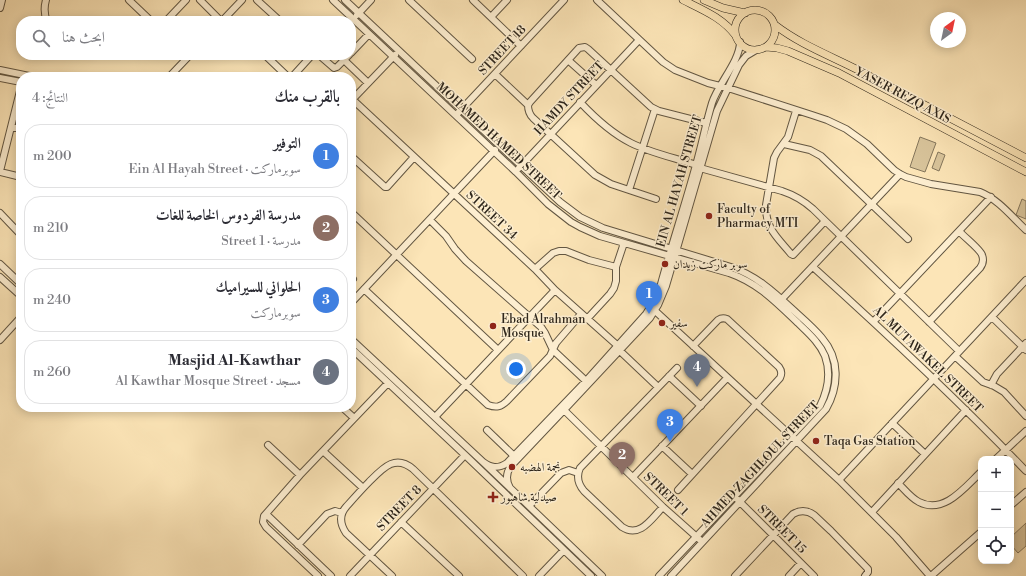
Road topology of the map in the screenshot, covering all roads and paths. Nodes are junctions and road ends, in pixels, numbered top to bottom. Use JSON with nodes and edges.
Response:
{"nodes":[{"id":1,"x":2,"y":0,"type":"edge"},
{"id":2,"x":46,"y":0,"type":"edge"},
{"id":3,"x":129,"y":0,"type":"edge"},
{"id":4,"x":186,"y":0,"type":"edge"},
{"id":5,"x":200,"y":0,"type":"edge"},
{"id":6,"x":242,"y":0,"type":"edge"},
{"id":7,"x":257,"y":0,"type":"edge"},
{"id":8,"x":333,"y":0,"type":"edge"},
{"id":9,"x":345,"y":0,"type":"edge"},
{"id":10,"x":371,"y":0,"type":"edge"},
{"id":11,"x":409,"y":0,"type":"edge"},
{"id":12,"x":473,"y":0,"type":"edge"},
{"id":13,"x":508,"y":0,"type":"edge"},
{"id":14,"x":564,"y":0,"type":"edge"},
{"id":15,"x":597,"y":0,"type":"edge"},
{"id":16,"x":683,"y":0,"type":"edge"},
{"id":17,"x":704,"y":0,"type":"edge"},
{"id":18,"x":0,"y":8,"type":"edge"},
{"id":19,"x":359,"y":13,"type":"junction"},
{"id":20,"x":745,"y":13,"type":"junction"},
{"id":21,"x":45,"y":16,"type":"edge"},
{"id":22,"x":146,"y":16,"type":"edge"},
{"id":23,"x":171,"y":16,"type":"edge"},
{"id":24,"x":219,"y":16,"type":"edge"},
{"id":25,"x":228,"y":16,"type":"edge"},
{"id":26,"x":275,"y":16,"type":"edge"},
{"id":27,"x":350,"y":16,"type":"edge"},
{"id":28,"x":356,"y":16,"type":"edge"},
{"id":29,"x":491,"y":17,"type":"junction"},
{"id":30,"x":356,"y":22,"type":"edge"},
{"id":31,"x":775,"y":25,"type":"junction"},
{"id":32,"x":369,"y":34,"type":"junction"},
{"id":33,"x":738,"y":39,"type":"junction"},
{"id":34,"x":638,"y":40,"type":"junction"},
{"id":35,"x":521,"y":46,"type":"junction"},
{"id":36,"x":766,"y":47,"type":"junction"},
{"id":37,"x":356,"y":48,"type":"edge"},
{"id":38,"x":756,"y":50,"type":"junction"},
{"id":39,"x":398,"y":51,"type":"junction"},
{"id":40,"x":393,"y":56,"type":"junction"},
{"id":41,"x":472,"y":59,"type":"dead end"},
{"id":42,"x":184,"y":60,"type":"edge"},
{"id":43,"x":270,"y":60,"type":"edge"},
{"id":44,"x":307,"y":60,"type":"edge"},
{"id":45,"x":325,"y":60,"type":"edge"},
{"id":46,"x":344,"y":60,"type":"joint"},
{"id":47,"x":568,"y":60,"type":"junction"},
{"id":48,"x":0,"y":70,"type":"edge"},
{"id":49,"x":610,"y":70,"type":"junction"},
{"id":50,"x":174,"y":72,"type":"edge"},
{"id":51,"x":283,"y":72,"type":"edge"},
{"id":52,"x":297,"y":72,"type":"edge"},
{"id":53,"x":16,"y":73,"type":"edge"},
{"id":54,"x":495,"y":74,"type":"junction"},
{"id":55,"x":0,"y":78,"type":"edge"},
{"id":56,"x":16,"y":81,"type":"edge"},
{"id":57,"x":368,"y":83,"type":"junction"},
{"id":58,"x":596,"y":85,"type":"junction"},
{"id":59,"x":719,"y":86,"type":"junction"},
{"id":60,"x":728,"y":88,"type":"junction"},
{"id":61,"x":356,"y":96,"type":"edge"},
{"id":62,"x":580,"y":102,"type":"junction"},
{"id":63,"x":356,"y":104,"type":"edge"},
{"id":64,"x":528,"y":105,"type":"junction"},
{"id":65,"x":16,"y":107,"type":"edge"},
{"id":66,"x":655,"y":109,"type":"junction"},
{"id":67,"x":461,"y":110,"type":"junction"},
{"id":68,"x":796,"y":111,"type":"junction"},
{"id":69,"x":456,"y":116,"type":"junction"},
{"id":70,"x":706,"y":123,"type":"junction"},
{"id":71,"x":11,"y":128,"type":"junction"},
{"id":72,"x":16,"y":128,"type":"edge"},
{"id":73,"x":550,"y":135,"type":"junction"},
{"id":74,"x":784,"y":144,"type":"junction"},
{"id":75,"x":499,"y":146,"type":"junction"},
{"id":76,"x":642,"y":148,"type":"junction"},
{"id":77,"x":494,"y":152,"type":"junction"},
{"id":78,"x":414,"y":157,"type":"junction"},
{"id":79,"x":1026,"y":158,"type":"edge"},
{"id":80,"x":356,"y":161,"type":"edge"},
{"id":81,"x":521,"y":166,"type":"junction"},
{"id":82,"x":698,"y":166,"type":"junction"},
{"id":83,"x":0,"y":172,"type":"edge"},
{"id":84,"x":516,"y":172,"type":"junction"},
{"id":85,"x":1026,"y":172,"type":"edge"},
{"id":86,"x":900,"y":174,"type":"junction"},
{"id":87,"x":16,"y":176,"type":"edge"},
{"id":88,"x":769,"y":188,"type":"junction"},
{"id":89,"x":629,"y":190,"type":"junction"},
{"id":90,"x":454,"y":194,"type":"junction"},
{"id":91,"x":991,"y":197,"type":"junction"},
{"id":92,"x":656,"y":199,"type":"dead end"},
{"id":93,"x":872,"y":204,"type":"junction"},
{"id":94,"x":0,"y":213,"type":"edge"},
{"id":95,"x":356,"y":217,"type":"edge"},
{"id":96,"x":430,"y":220,"type":"junction"},
{"id":97,"x":825,"y":221,"type":"junction"},
{"id":98,"x":16,"y":230,"type":"edge"},
{"id":99,"x":1026,"y":230,"type":"edge"},
{"id":100,"x":959,"y":231,"type":"junction"},
{"id":101,"x":841,"y":237,"type":"junction"},
{"id":102,"x":908,"y":239,"type":"dead end"},
{"id":103,"x":624,"y":243,"type":"junction"},
{"id":104,"x":673,"y":253,"type":"junction"},
{"id":105,"x":397,"y":255,"type":"junction"},
{"id":106,"x":0,"y":264,"type":"edge"},
{"id":107,"x":616,"y":267,"type":"junction"},
{"id":108,"x":813,"y":267,"type":"junction"},
{"id":109,"x":535,"y":269,"type":"junction"},
{"id":110,"x":6,"y":271,"type":"junction"},
{"id":111,"x":0,"y":277,"type":"edge"},
{"id":112,"x":16,"y":280,"type":"edge"},
{"id":113,"x":1026,"y":280,"type":"edge"},
{"id":114,"x":364,"y":290,"type":"junction"},
{"id":115,"x":555,"y":290,"type":"junction"},
{"id":116,"x":16,"y":291,"type":"edge"},
{"id":117,"x":900,"y":294,"type":"junction"},
{"id":118,"x":356,"y":298,"type":"edge"},
{"id":119,"x":780,"y":302,"type":"junction"},
{"id":120,"x":653,"y":309,"type":"junction"},
{"id":121,"x":581,"y":314,"type":"junction"},
{"id":122,"x":530,"y":317,"type":"junction"},
{"id":123,"x":992,"y":317,"type":"junction"},
{"id":124,"x":587,"y":319,"type":"junction"},
{"id":125,"x":874,"y":321,"type":"junction"},
{"id":126,"x":929,"y":322,"type":"junction"},
{"id":127,"x":16,"y":323,"type":"edge"},
{"id":128,"x":0,"y":340,"type":"edge"},
{"id":129,"x":356,"y":344,"type":"edge"},
{"id":130,"x":694,"y":346,"type":"junction"},
{"id":131,"x":1025,"y":346,"type":"edge"},
{"id":132,"x":619,"y":348,"type":"junction"},
{"id":133,"x":498,"y":350,"type":"junction"},
{"id":134,"x":553,"y":350,"type":"junction"},
{"id":135,"x":356,"y":353,"type":"edge"},
{"id":136,"x":957,"y":354,"type":"junction"},
{"id":137,"x":677,"y":368,"type":"dead end"},
{"id":138,"x":669,"y":376,"type":"junction"},
{"id":139,"x":727,"y":378,"type":"junction"},
{"id":140,"x":934,"y":378,"type":"junction"},
{"id":141,"x":586,"y":381,"type":"junction"},
{"id":142,"x":388,"y":383,"type":"junction"},
{"id":143,"x":466,"y":384,"type":"junction"},
{"id":144,"x":991,"y":385,"type":"junction"},
{"id":145,"x":658,"y":387,"type":"junction"},
{"id":146,"x":756,"y":404,"type":"junction"},
{"id":147,"x":422,"y":406,"type":"junction"},
{"id":148,"x":701,"y":406,"type":"junction"},
{"id":149,"x":417,"y":410,"type":"junction"},
{"id":150,"x":564,"y":410,"type":"junction"},
{"id":151,"x":966,"y":410,"type":"junction"},
{"id":152,"x":347,"y":412,"type":"edge"},
{"id":153,"x":1026,"y":416,"type":"edge"},
{"id":154,"x":435,"y":417,"type":"junction"},
{"id":155,"x":354,"y":418,"type":"junction"},
{"id":156,"x":892,"y":423,"type":"junction"},
{"id":157,"x":487,"y":430,"type":"dead end"},
{"id":158,"x":1026,"y":431,"type":"edge"},
{"id":159,"x":794,"y":439,"type":"junction"},
{"id":160,"x":268,"y":445,"type":"dead end"},
{"id":161,"x":601,"y":446,"type":"junction"},
{"id":162,"x":662,"y":446,"type":"junction"},
{"id":163,"x":324,"y":450,"type":"junction"},
{"id":164,"x":1006,"y":450,"type":"junction"},
{"id":165,"x":925,"y":454,"type":"junction"},
{"id":166,"x":465,"y":455,"type":"junction"},
{"id":167,"x":514,"y":456,"type":"junction"},
{"id":168,"x":999,"y":456,"type":"edge"},
{"id":169,"x":483,"y":462,"type":"junction"},
{"id":170,"x":1026,"y":471,"type":"edge"},
{"id":171,"x":578,"y":473,"type":"junction"},
{"id":172,"x":692,"y":474,"type":"junction"},
{"id":173,"x":300,"y":475,"type":"junction"},
{"id":174,"x":978,"y":475,"type":"edge"},
{"id":175,"x":633,"y":477,"type":"junction"},
{"id":176,"x":839,"y":480,"type":"junction"},
{"id":177,"x":898,"y":483,"type":"junction"},
{"id":178,"x":363,"y":488,"type":"junction"},
{"id":179,"x":510,"y":488,"type":"junction"},
{"id":180,"x":433,"y":489,"type":"junction"},
{"id":181,"x":678,"y":490,"type":"dead end"},
{"id":182,"x":1026,"y":492,"type":"edge"},
{"id":183,"x":734,"y":497,"type":"junction"},
{"id":184,"x":740,"y":502,"type":"junction"},
{"id":185,"x":1014,"y":502,"type":"edge"},
{"id":186,"x":529,"y":506,"type":"junction"},
{"id":187,"x":663,"y":507,"type":"junction"},
{"id":188,"x":872,"y":512,"type":"junction"},
{"id":189,"x":342,"y":513,"type":"junction"},
{"id":190,"x":266,"y":514,"type":"junction"},
{"id":191,"x":401,"y":522,"type":"junction"},
{"id":192,"x":552,"y":528,"type":"junction"},
{"id":193,"x":546,"y":533,"type":"junction"},
{"id":194,"x":773,"y":535,"type":"junction"},
{"id":195,"x":978,"y":535,"type":"edge"},
{"id":196,"x":696,"y":537,"type":"junction"},
{"id":197,"x":702,"y":543,"type":"junction"},
{"id":198,"x":298,"y":545,"type":"junction"},
{"id":199,"x":564,"y":550,"type":"junction"},
{"id":200,"x":370,"y":555,"type":"junction"},
{"id":201,"x":801,"y":563,"type":"junction"},
{"id":202,"x":866,"y":575,"type":"edge"},
{"id":203,"x":934,"y":575,"type":"edge"},
{"id":204,"x":318,"y":576,"type":"edge"},
{"id":205,"x":331,"y":576,"type":"edge"},
{"id":206,"x":350,"y":576,"type":"edge"},
{"id":207,"x":392,"y":576,"type":"edge"},
{"id":208,"x":459,"y":576,"type":"edge"},
{"id":209,"x":523,"y":576,"type":"edge"},
{"id":210,"x":539,"y":576,"type":"edge"},
{"id":211,"x":591,"y":576,"type":"edge"},
{"id":212,"x":602,"y":576,"type":"edge"},
{"id":213,"x":659,"y":576,"type":"edge"},
{"id":214,"x":671,"y":576,"type":"edge"},
{"id":215,"x":735,"y":576,"type":"edge"},
{"id":216,"x":789,"y":576,"type":"edge"},
{"id":217,"x":814,"y":576,"type":"edge"}],
"edges":[{"from":1,"to":18,"type":"street"},
{"from":2,"to":21,"type":"street"},
{"from":3,"to":22,"type":"street"},
{"from":4,"to":23,"type":"street"},
{"from":5,"to":24,"type":"street"},
{"from":6,"to":25,"type":"street"},
{"from":7,"to":26,"type":"street"},
{"from":8,"to":27,"type":"street","name":"MOHAMED HAMED STREET"},
{"from":9,"to":19,"type":"street","name":"MOHAMED HAMED STREET"},
{"from":10,"to":19,"type":"street"},
{"from":11,"to":41,"type":"street"},
{"from":12,"to":29,"type":"street"},
{"from":13,"to":29,"type":"street"},
{"from":14,"to":35,"type":"street","name":"STREET 18"},
{"from":15,"to":34,"type":"street"},
{"from":16,"to":33,"type":"main road"},
{"from":17,"to":20,"type":"main road"},
{"from":19,"to":28,"type":"street"},
{"from":19,"to":39,"type":"street","name":"MOHAMED HAMED STREET"},
{"from":20,"to":31,"type":"main road"},
{"from":20,"to":33,"type":"main road"},
{"from":29,"to":35,"type":"street"},
{"from":30,"to":32,"type":"street","name":"MOHAMED HAMED STREET"},
{"from":31,"to":36,"type":"main road"},
{"from":31,"to":79,"type":"main road","name":"YASER REZQ AXIS"},
{"from":32,"to":37,"type":"street"},
{"from":32,"to":40,"type":"street","name":"MOHAMED HAMED STREET"},
{"from":33,"to":38,"type":"main road"},
{"from":33,"to":59,"type":"street","name":"EIN AL HAYAH STREET"},
{"from":34,"to":49,"type":"street","name":"HAMDY STREET"},
{"from":34,"to":59,"type":"street"},
{"from":35,"to":54,"type":"street","name":"STREET 18"},
{"from":36,"to":38,"type":"main road"},
{"from":36,"to":85,"type":"main road","name":"YASER REZQ AXIS"},
{"from":38,"to":60,"type":"street","name":"EIN AL HAYAH STREET"},
{"from":39,"to":40,"type":"street"},
{"from":39,"to":67,"type":"street","name":"MOHAMED HAMED STREET"},
{"from":40,"to":57,"type":"street"},
{"from":40,"to":69,"type":"street","name":"MOHAMED HAMED STREET"},
{"from":42,"to":50,"type":"street"},
{"from":43,"to":51,"type":"street"},
{"from":44,"to":52,"type":"street"},
{"from":45,"to":46,"type":"street"},
{"from":46,"to":57,"type":"street"},
{"from":47,"to":49,"type":"street"},
{"from":47,"to":58,"type":"street"},
{"from":47,"to":64,"type":"street"},
{"from":48,"to":53,"type":"street"},
{"from":49,"to":58,"type":"street","name":"HAMDY STREET"},
{"from":49,"to":66,"type":"street"},
{"from":54,"to":64,"type":"street"},
{"from":54,"to":67,"type":"street","name":"STREET 18"},
{"from":55,"to":56,"type":"street"},
{"from":57,"to":61,"type":"street"},
{"from":58,"to":62,"type":"street","name":"HAMDY STREET"},
{"from":59,"to":60,"type":"street"},
{"from":59,"to":70,"type":"street","name":"EIN AL HAYAH STREET"},
{"from":60,"to":68,"type":"street"},
{"from":60,"to":82,"type":"street","name":"EIN AL HAYAH STREET"},
{"from":62,"to":73,"type":"street","name":"HAMDY STREET"},
{"from":62,"to":76,"type":"street"},
{"from":63,"to":78,"type":"street","name":"STREET 34"},
{"from":64,"to":73,"type":"street"},
{"from":65,"to":71,"type":"street"},
{"from":66,"to":70,"type":"street"},
{"from":66,"to":76,"type":"street"},
{"from":67,"to":69,"type":"street","name":"STREET 18"},
{"from":67,"to":75,"type":"street","name":"MOHAMED HAMED STREET"},
{"from":68,"to":74,"type":"street"},
{"from":68,"to":86,"type":"street"},
{"from":69,"to":77,"type":"street","name":"MOHAMED HAMED STREET"},
{"from":70,"to":82,"type":"street","name":"EIN AL HAYAH STREET"},
{"from":71,"to":72,"type":"street"},
{"from":71,"to":83,"type":"street"},
{"from":73,"to":81,"type":"street","name":"HAMDY STREET"},
{"from":73,"to":89,"type":"street"},
{"from":74,"to":88,"type":"street"},
{"from":74,"to":93,"type":"street"},
{"from":75,"to":77,"type":"street"},
{"from":75,"to":81,"type":"street","name":"MOHAMED HAMED STREET"},
{"from":76,"to":82,"type":"street"},
{"from":76,"to":89,"type":"street"},
{"from":77,"to":84,"type":"street","name":"MOHAMED HAMED STREET"},
{"from":77,"to":90,"type":"street"},
{"from":78,"to":80,"type":"street"},
{"from":78,"to":90,"type":"street","name":"STREET 34"},
{"from":81,"to":84,"type":"street","name":"HAMDY STREET"},
{"from":81,"to":104,"type":"street","name":"MOHAMED HAMED STREET"},
{"from":82,"to":88,"type":"street"},
{"from":82,"to":104,"type":"street","name":"EIN AL HAYAH STREET"},
{"from":83,"to":87,"type":"street"},
{"from":84,"to":103,"type":"street","name":"MOHAMED HAMED STREET"},
{"from":86,"to":91,"type":"street"},
{"from":86,"to":93,"type":"street"},
{"from":88,"to":97,"type":"street"},
{"from":88,"to":97,"type":"street"},
{"from":89,"to":92,"type":"street"},
{"from":90,"to":96,"type":"street"},
{"from":90,"to":109,"type":"street","name":"STREET 34"},
{"from":91,"to":99,"type":"street"},
{"from":91,"to":100,"type":"street"},
{"from":93,"to":101,"type":"street"},
{"from":93,"to":102,"type":"street"},
{"from":94,"to":98,"type":"street"},
{"from":95,"to":105,"type":"street"},
{"from":96,"to":105,"type":"street"},
{"from":96,"to":122,"type":"street"},
{"from":97,"to":101,"type":"street"},
{"from":100,"to":117,"type":"street"},
{"from":100,"to":126,"type":"street"},
{"from":101,"to":108,"type":"street"},
{"from":101,"to":117,"type":"street"},
{"from":103,"to":104,"type":"street","name":"MOHAMED HAMED STREET"},
{"from":103,"to":107,"type":"street"},
{"from":104,"to":119,"type":"street","name":"AHMED ZAGHLOUL STREET"},
{"from":104,"to":120,"type":"street","name":"EIN AL HAYAH STREET"},
{"from":105,"to":114,"type":"street"},
{"from":105,"to":133,"type":"street"},
{"from":106,"to":110,"type":"street"},
{"from":107,"to":109,"type":"street"},
{"from":107,"to":124,"type":"street"},
{"from":108,"to":119,"type":"street"},
{"from":108,"to":125,"type":"street","name":"AL MUTAWAKEL STREET"},
{"from":109,"to":115,"type":"street","name":"STREET 34"},
{"from":110,"to":111,"type":"street"},
{"from":110,"to":112,"type":"street"},
{"from":111,"to":116,"type":"street"},
{"from":113,"to":123,"type":"street"},
{"from":114,"to":118,"type":"street"},
{"from":114,"to":143,"type":"street"},
{"from":115,"to":121,"type":"street","name":"STREET 34"},
{"from":115,"to":122,"type":"street"},
{"from":117,"to":125,"type":"street"},
{"from":117,"to":126,"type":"street"},
{"from":119,"to":159,"type":"street","name":"AHMED ZAGHLOUL STREET"},
{"from":120,"to":130,"type":"street"},
{"from":120,"to":132,"type":"street","name":"EIN AL HAYAH STREET"},
{"from":121,"to":124,"type":"street","name":"STREET 34"},
{"from":121,"to":134,"type":"street"},
{"from":122,"to":133,"type":"street"},
{"from":122,"to":134,"type":"street"},
{"from":123,"to":131,"type":"street"},
{"from":123,"to":136,"type":"street"},
{"from":124,"to":132,"type":"street","name":"STREET 34"},
{"from":125,"to":140,"type":"street","name":"AL MUTAWAKEL STREET"},
{"from":126,"to":136,"type":"street"},
{"from":127,"to":128,"type":"street"},
{"from":129,"to":147,"type":"street"},
{"from":130,"to":139,"type":"street"},
{"from":130,"to":146,"type":"street"},
{"from":131,"to":144,"type":"street"},
{"from":132,"to":141,"type":"street","name":"EIN AL HAYAH STREET"},
{"from":132,"to":145,"type":"street","name":"STREET 34"},
{"from":132,"to":150,"type":"street","name":"EIN AL HAYAH STREET"},
{"from":133,"to":143,"type":"street"},
{"from":134,"to":141,"type":"street"},
{"from":134,"to":143,"type":"street"},
{"from":135,"to":142,"type":"street"},
{"from":136,"to":140,"type":"street"},
{"from":136,"to":144,"type":"street"},
{"from":137,"to":138,"type":"street"},
{"from":138,"to":145,"type":"street"},
{"from":138,"to":148,"type":"street"},
{"from":139,"to":146,"type":"street"},
{"from":139,"to":148,"type":"street"},
{"from":140,"to":151,"type":"street","name":"AL MUTAWAKEL STREET"},
{"from":140,"to":156,"type":"street"},
{"from":141,"to":167,"type":"street","name":"EIN AL HAYAH STREET"},
{"from":142,"to":149,"type":"street"},
{"from":142,"to":155,"type":"street"},
{"from":143,"to":154,"type":"street"},
{"from":144,"to":153,"type":"street"},
{"from":145,"to":161,"type":"street"},
{"from":146,"to":159,"type":"street"},
{"from":146,"to":172,"type":"street"},
{"from":147,"to":149,"type":"street"},
{"from":147,"to":154,"type":"street"},
{"from":148,"to":162,"type":"street"},
{"from":149,"to":166,"type":"street"},
{"from":150,"to":161,"type":"street","name":"STREET 1"},
{"from":150,"to":179,"type":"street","name":"EIN AL HAYAH STREET"},
{"from":151,"to":164,"type":"street","name":"AL MUTAWAKEL STREET"},
{"from":151,"to":165,"type":"street"},
{"from":152,"to":155,"type":"street"},
{"from":154,"to":169,"type":"street"},
{"from":155,"to":163,"type":"street"},
{"from":156,"to":165,"type":"street"},
{"from":156,"to":176,"type":"street"},
{"from":157,"to":167,"type":"street"},
{"from":158,"to":164,"type":"street"},
{"from":159,"to":176,"type":"street"},
{"from":159,"to":183,"type":"street","name":"AHMED ZAGHLOUL STREET"},
{"from":159,"to":184,"type":"street","name":"AHMED ZAGHLOUL STREET"},
{"from":160,"to":173,"type":"street"},
{"from":161,"to":171,"type":"street"},
{"from":161,"to":175,"type":"street","name":"STREET 1"},
{"from":162,"to":172,"type":"street"},
{"from":162,"to":175,"type":"street"},
{"from":163,"to":173,"type":"street"},
{"from":163,"to":178,"type":"street"},
{"from":164,"to":168,"type":"street"},
{"from":164,"to":170,"type":"street","name":"AL MUTAWAKEL STREET"},
{"from":165,"to":177,"type":"street"},
{"from":166,"to":180,"type":"street","name":"STREET 8"},
{"from":166,"to":193,"type":"street"},
{"from":167,"to":169,"type":"street","name":"EIN AL HAYAH STREET"},
{"from":169,"to":179,"type":"street"},
{"from":171,"to":186,"type":"street"},
{"from":171,"to":187,"type":"street"},
{"from":172,"to":181,"type":"street"},
{"from":173,"to":190,"type":"street"},
{"from":174,"to":177,"type":"street"},
{"from":175,"to":187,"type":"street","name":"STREET 1"},
{"from":176,"to":188,"type":"street"},
{"from":177,"to":188,"type":"street"},
{"from":178,"to":180,"type":"street"},
{"from":178,"to":189,"type":"street"},
{"from":179,"to":186,"type":"street"},
{"from":180,"to":191,"type":"street","name":"STREET 8"},
{"from":180,"to":209,"type":"street"},
{"from":182,"to":185,"type":"street"},
{"from":183,"to":184,"type":"street","name":"STREET 15"},
{"from":183,"to":196,"type":"street","name":"AHMED ZAGHLOUL STREET"},
{"from":184,"to":194,"type":"street","name":"STREET 15"},
{"from":184,"to":197,"type":"street","name":"AHMED ZAGHLOUL STREET"},
{"from":186,"to":192,"type":"street"},
{"from":187,"to":196,"type":"street","name":"STREET 1"},
{"from":188,"to":203,"type":"street"},
{"from":189,"to":198,"type":"street"},
{"from":189,"to":200,"type":"street"},
{"from":190,"to":198,"type":"street"},
{"from":190,"to":204,"type":"street"},
{"from":191,"to":200,"type":"street","name":"STREET 8"},
{"from":191,"to":208,"type":"street"},
{"from":192,"to":193,"type":"street"},
{"from":192,"to":212,"type":"street"},
{"from":193,"to":199,"type":"street"},
{"from":194,"to":201,"type":"street","name":"STREET 15"},
{"from":194,"to":202,"type":"street"},
{"from":194,"to":215,"type":"street"},
{"from":195,"to":203,"type":"street"},
{"from":196,"to":197,"type":"street","name":"STREET 1"},
{"from":196,"to":213,"type":"street","name":"AHMED ZAGHLOUL STREET"},
{"from":197,"to":214,"type":"street","name":"AHMED ZAGHLOUL STREET"},
{"from":198,"to":205,"type":"street"},
{"from":199,"to":210,"type":"street"},
{"from":199,"to":211,"type":"street"},
{"from":200,"to":206,"type":"street","name":"STREET 8"},
{"from":200,"to":207,"type":"street"},
{"from":201,"to":216,"type":"street"},
{"from":201,"to":217,"type":"street","name":"STREET 15"}]}
